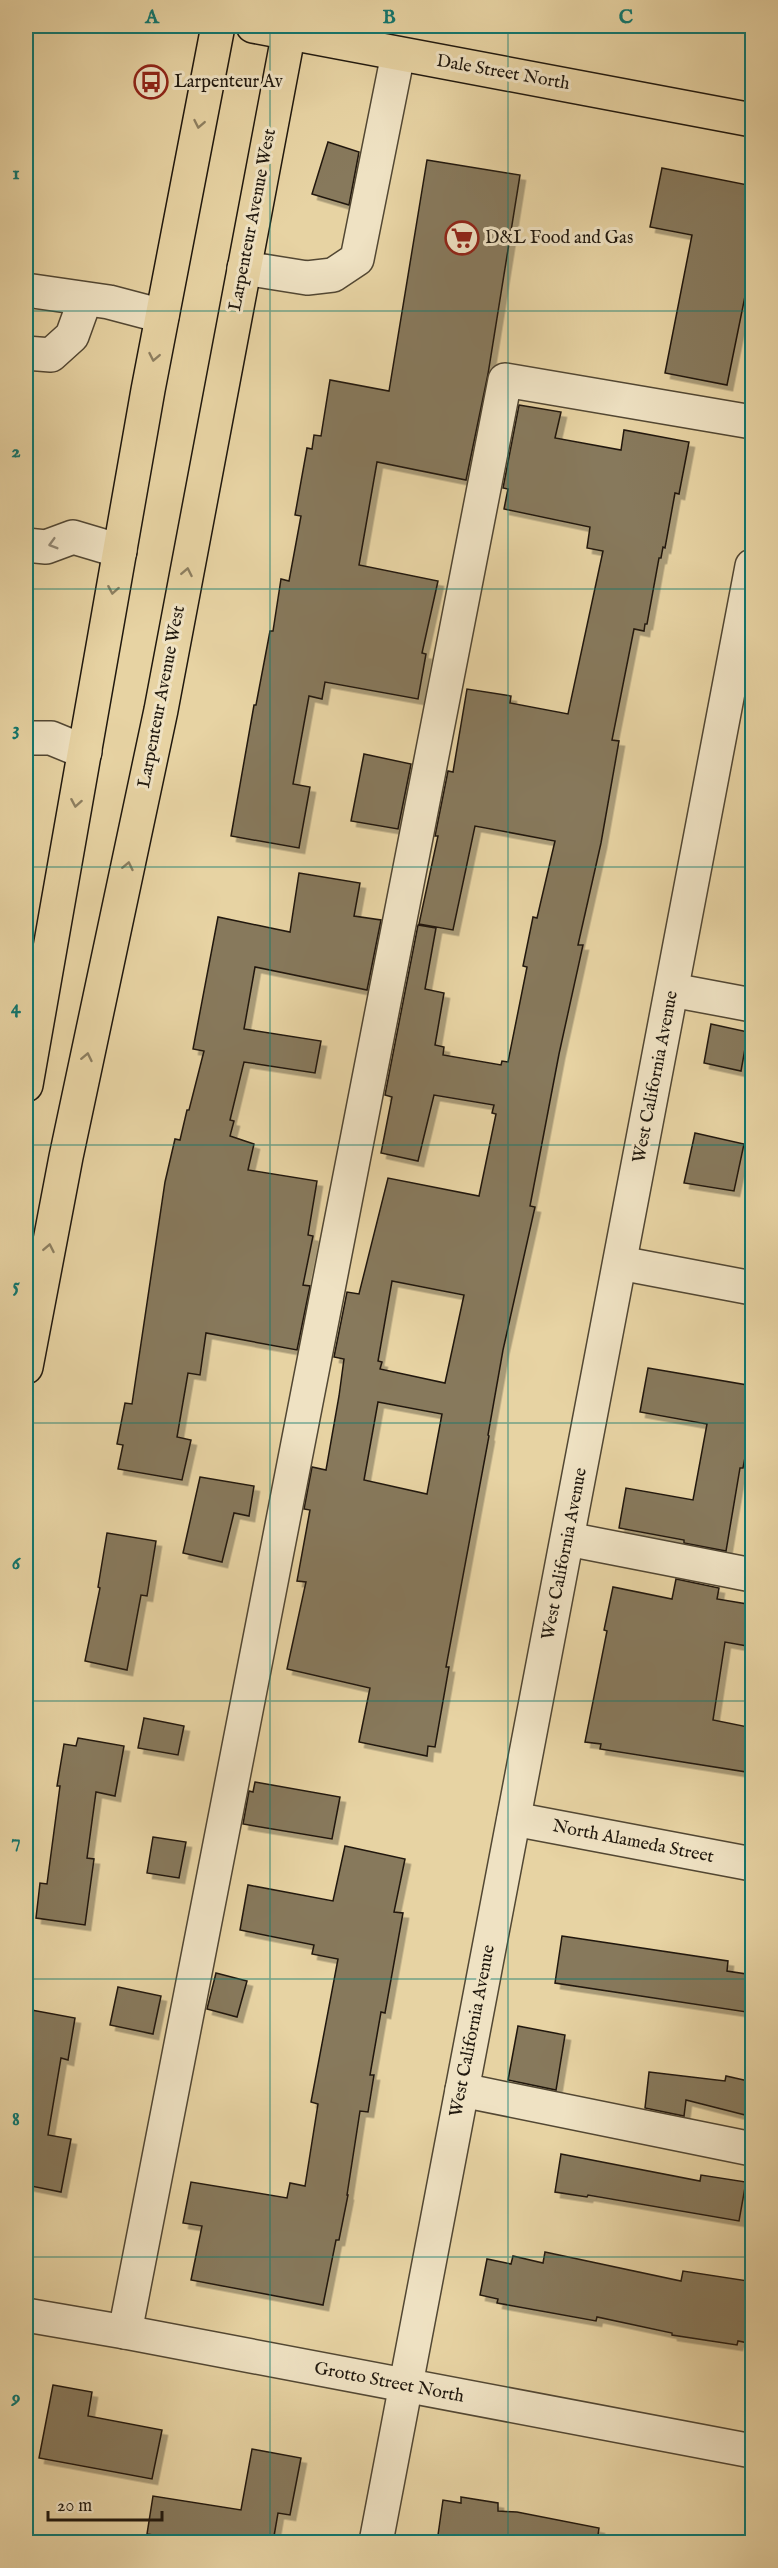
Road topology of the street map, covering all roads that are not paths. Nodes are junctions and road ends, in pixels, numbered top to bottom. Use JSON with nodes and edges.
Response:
{"nodes":[{"id":1,"x":218,"y":26,"type":"edge"},
{"id":2,"x":253,"y":26,"type":"edge"},
{"id":3,"x":290,"y":29,"type":"edge"},
{"id":4,"x":398,"y":54,"type":"junction"},
{"id":5,"x":753,"y":120,"type":"edge"},
{"id":6,"x":244,"y":268,"type":"junction"},
{"id":7,"x":26,"y":290,"type":"edge"},
{"id":8,"x":85,"y":300,"type":"junction"},
{"id":9,"x":162,"y":316,"type":"junction"},
{"id":10,"x":26,"y":353,"type":"edge"},
{"id":11,"x":753,"y":422,"type":"edge"},
{"id":12,"x":26,"y":545,"type":"edge"},
{"id":13,"x":120,"y":551,"type":"junction"},
{"id":14,"x":753,"y":566,"type":"edge"},
{"id":15,"x":740,"y":709,"type":"edge"},
{"id":16,"x":26,"y":738,"type":"edge"},
{"id":17,"x":85,"y":752,"type":"junction"},
{"id":18,"x":672,"y":990,"type":"junction"},
{"id":19,"x":753,"y":1005,"type":"edge"},
{"id":20,"x":26,"y":1085,"type":"edge"},
{"id":21,"x":620,"y":1263,"type":"junction"},
{"id":22,"x":753,"y":1288,"type":"edge"},
{"id":23,"x":26,"y":1367,"type":"edge"},
{"id":24,"x":568,"y":1539,"type":"junction"},
{"id":25,"x":753,"y":1575,"type":"edge"},
{"id":26,"x":514,"y":1819,"type":"junction"},
{"id":27,"x":753,"y":1864,"type":"edge"},
{"id":28,"x":462,"y":2090,"type":"junction"},
{"id":29,"x":753,"y":2149,"type":"edge"},
{"id":30,"x":26,"y":2315,"type":"edge"},
{"id":31,"x":125,"y":2332,"type":"junction"},
{"id":32,"x":405,"y":2386,"type":"junction"},
{"id":33,"x":753,"y":2451,"type":"edge"},
{"id":34,"x":376,"y":2542,"type":"edge"}],
"edges":[{"from":1,"to":9,"type":"main road","one_way":true},
{"from":2,"to":3,"type":"main road","name":"Dale Street North"},
{"from":3,"to":4,"type":"main road","name":"Dale Street North"},
{"from":3,"to":6,"type":"main road","name":"Larpenteur Avenue West"},
{"from":4,"to":5,"type":"main road","name":"Dale Street North"},
{"from":4,"to":6,"type":"street"},
{"from":23,"to":6,"type":"main road","name":"Larpenteur Avenue West","one_way":true},
{"from":7,"to":8,"type":"street"},
{"from":8,"to":9,"type":"street"},
{"from":8,"to":10,"type":"street"},
{"from":9,"to":13,"type":"main road","one_way":true},
{"from":11,"to":31,"type":"street"},
{"from":13,"to":12,"type":"street","one_way":true},
{"from":13,"to":17,"type":"main road","one_way":true},
{"from":14,"to":15,"type":"street","name":"West California Avenue"},
{"from":15,"to":18,"type":"street","name":"West California Avenue"},
{"from":16,"to":17,"type":"street"},
{"from":17,"to":20,"type":"main road","one_way":true},
{"from":18,"to":19,"type":"street"},
{"from":18,"to":21,"type":"street","name":"West California Avenue"},
{"from":21,"to":22,"type":"street"},
{"from":21,"to":24,"type":"street","name":"West California Avenue"},
{"from":24,"to":25,"type":"street"},
{"from":24,"to":26,"type":"street","name":"West California Avenue"},
{"from":26,"to":27,"type":"street","name":"North Alameda Street"},
{"from":26,"to":28,"type":"street","name":"West California Avenue"},
{"from":28,"to":29,"type":"street"},
{"from":28,"to":32,"type":"street","name":"West California Avenue"},
{"from":30,"to":31,"type":"street","name":"Grotto Street North"},
{"from":31,"to":32,"type":"street","name":"Grotto Street North"},
{"from":32,"to":33,"type":"street","name":"Grotto Street North"},
{"from":32,"to":34,"type":"street","name":"West California Avenue"}]}
